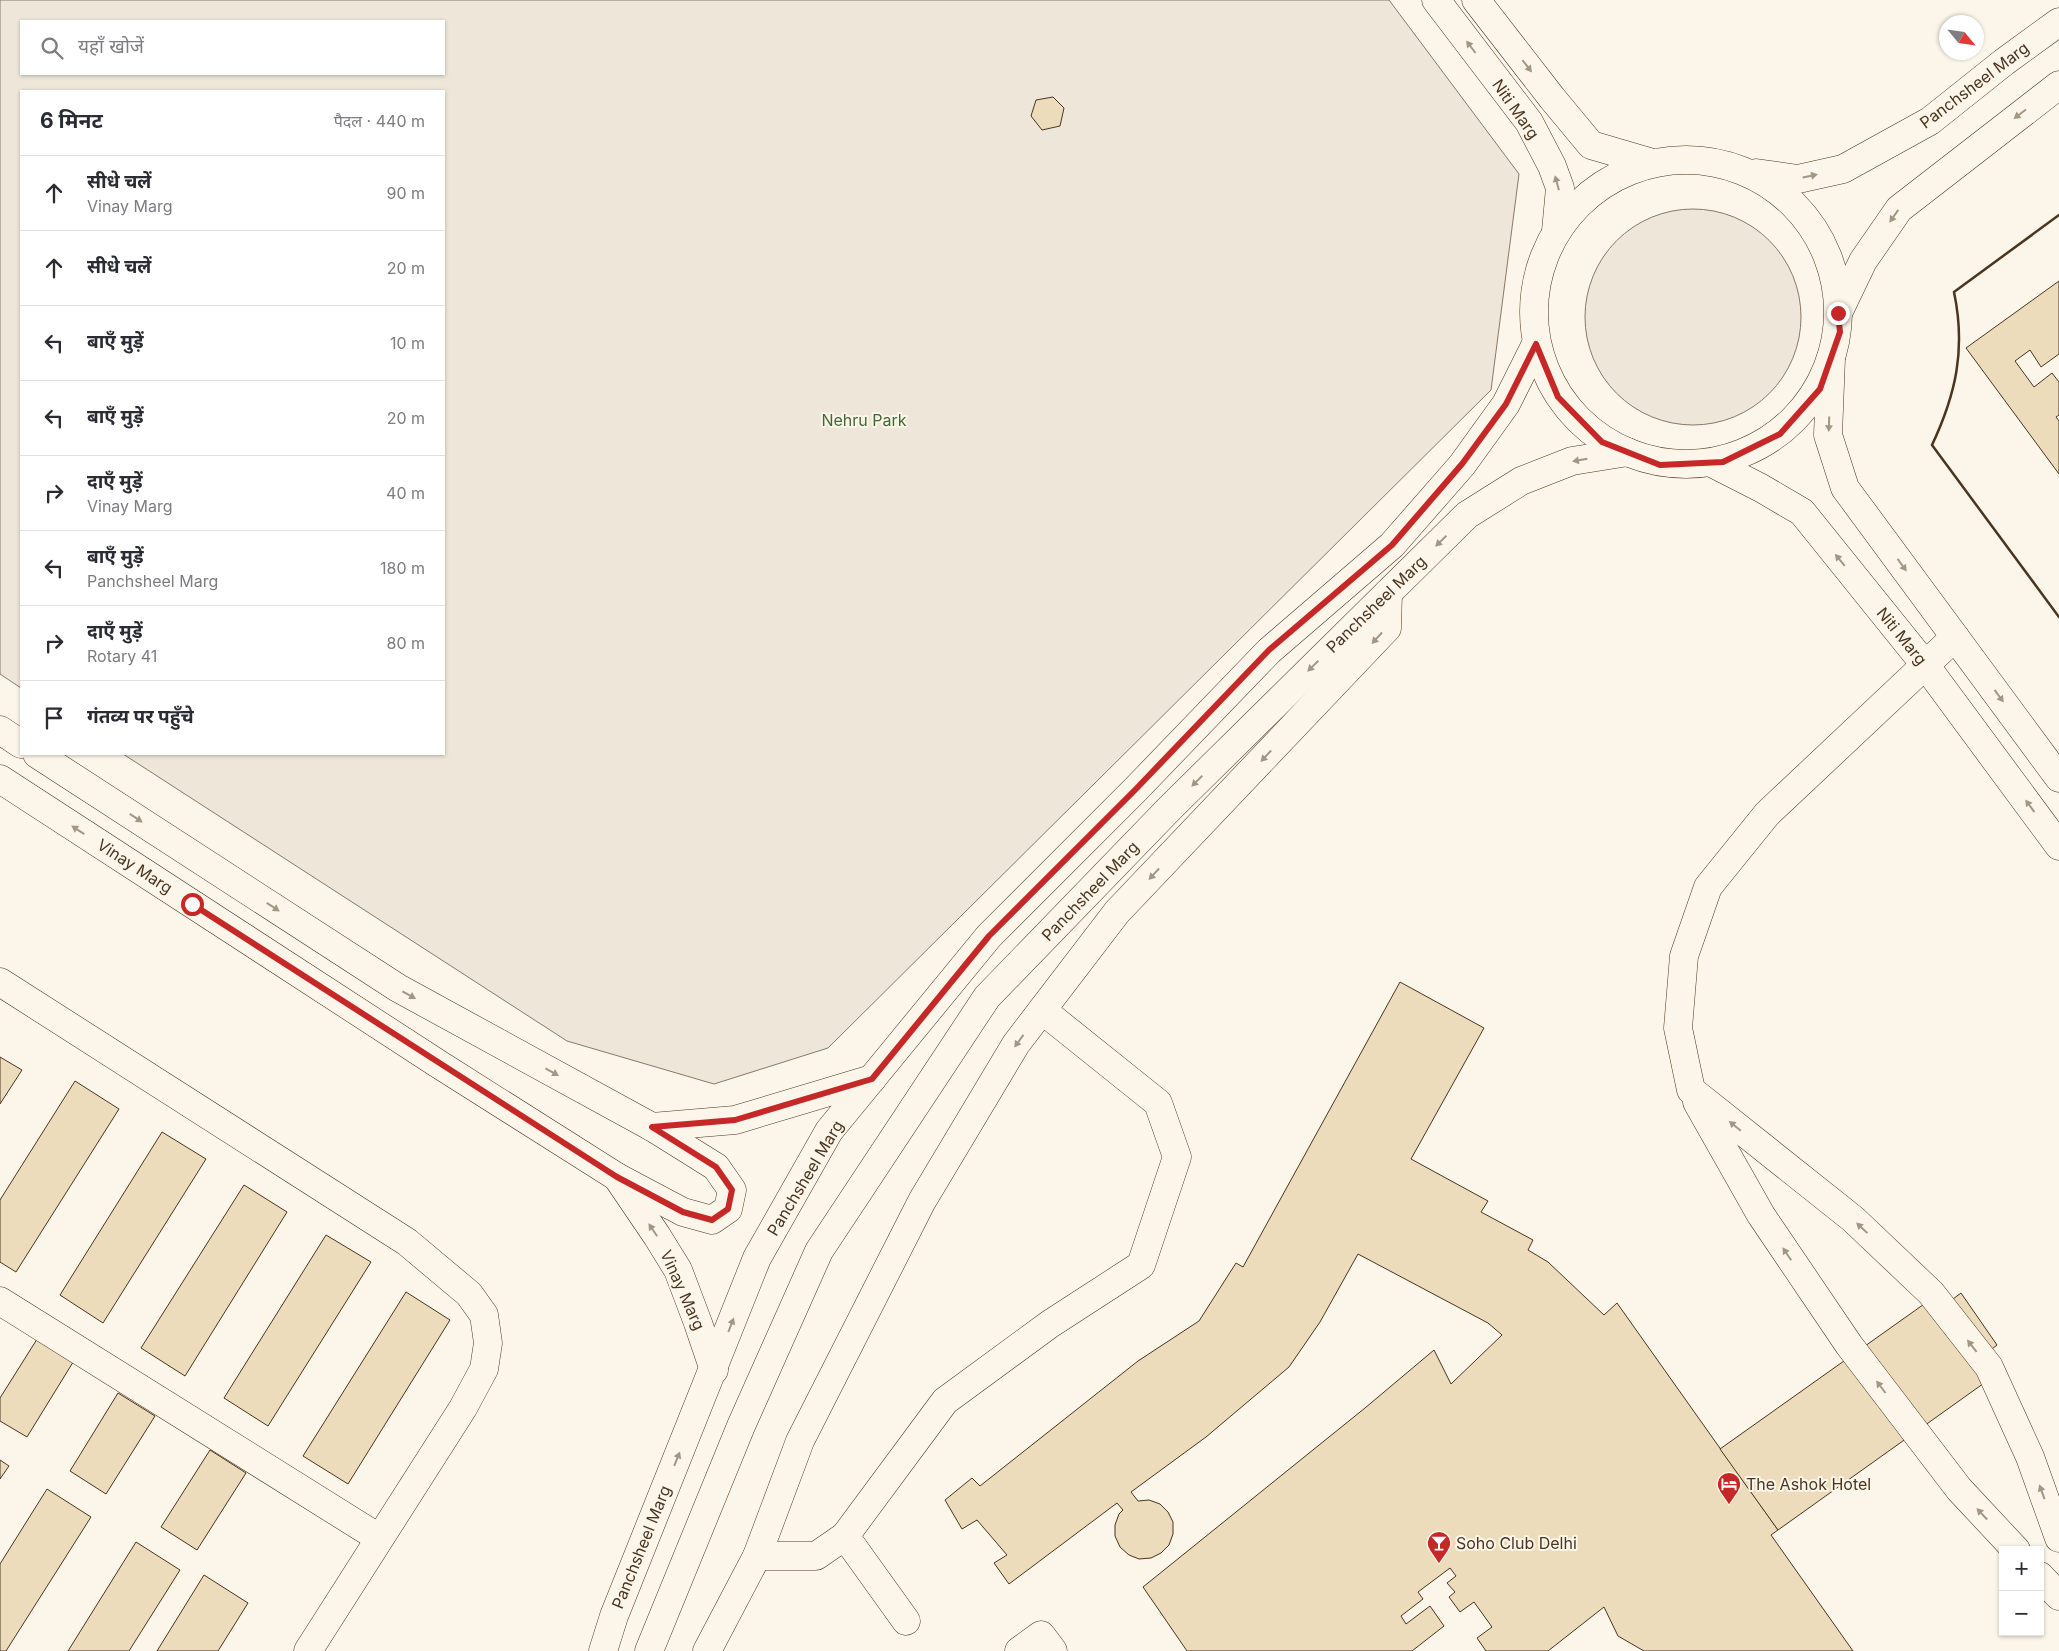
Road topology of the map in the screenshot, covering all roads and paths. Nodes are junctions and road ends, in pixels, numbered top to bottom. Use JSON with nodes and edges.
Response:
{"nodes":[{"id":1,"x":1436,"y":0,"type":"edge"},
{"id":2,"x":1476,"y":0,"type":"edge"},
{"id":3,"x":2059,"y":22,"type":"edge"},
{"id":4,"x":2059,"y":84,"type":"edge"},
{"id":5,"x":1649,"y":162,"type":"junction"},
{"id":6,"x":1744,"y":172,"type":"junction"},
{"id":7,"x":1556,"y":231,"type":"junction"},
{"id":8,"x":1838,"y":313,"type":"junction"},
{"id":9,"x":1536,"y":344,"type":"junction"},
{"id":10,"x":1831,"y":358,"type":"junction"},
{"id":11,"x":1628,"y":452,"type":"junction"},
{"id":12,"x":1712,"y":463,"type":"junction"},
{"id":13,"x":1388,"y":593,"type":"junction"},
{"id":14,"x":1955,"y":637,"type":"junction"},
{"id":15,"x":1926,"y":666,"type":"junction"},
{"id":16,"x":0,"y":730,"type":"edge"},
{"id":17,"x":20,"y":743,"type":"edge"},
{"id":18,"x":38,"y":755,"type":"edge"},
{"id":19,"x":2054,"y":765,"type":"edge"},
{"id":20,"x":0,"y":779,"type":"edge"},
{"id":21,"x":2059,"y":846,"type":"edge"},
{"id":22,"x":0,"y":982,"type":"edge"},
{"id":23,"x":1042,"y":1010,"type":"junction"},
{"id":24,"x":872,"y":1079,"type":"junction"},
{"id":25,"x":1691,"y":1090,"type":"junction"},
{"id":26,"x":652,"y":1127,"type":"junction"},
{"id":27,"x":617,"y":1177,"type":"junction"},
{"id":28,"x":0,"y":1301,"type":"edge"},
{"id":29,"x":714,"y":1370,"type":"junction"},
{"id":30,"x":845,"y":1536,"type":"junction"},
{"id":31,"x":379,"y":1538,"type":"junction"},
{"id":32,"x":2059,"y":1538,"type":"edge"},
{"id":33,"x":2012,"y":1546,"type":"edge"},
{"id":34,"x":757,"y":1556,"type":"junction"},
{"id":35,"x":2044,"y":1580,"type":"edge"},
{"id":36,"x":2059,"y":1596,"type":"edge"},
{"id":37,"x":906,"y":1621,"type":"dead end"},
{"id":38,"x":308,"y":1651,"type":"edge"},
{"id":39,"x":602,"y":1651,"type":"edge"},
{"id":40,"x":649,"y":1651,"type":"edge"},
{"id":41,"x":707,"y":1651,"type":"edge"},
{"id":42,"x":1019,"y":1651,"type":"edge"},
{"id":43,"x":1053,"y":1651,"type":"edge"}],
"edges":[{"from":7,"to":1,"type":"main road","name":"Niti Marg","one_way":true},
{"from":2,"to":5,"type":"main road","name":"Niti Marg","one_way":true},
{"from":6,"to":3,"type":"main road","name":"Panchsheel Marg","one_way":true},
{"from":4,"to":8,"type":"main road","one_way":true},
{"from":5,"to":6,"type":"main road"},
{"from":5,"to":7,"type":"main road"},
{"from":6,"to":8,"type":"main road"},
{"from":7,"to":9,"type":"main road"},
{"from":8,"to":10,"type":"main road"},
{"from":9,"to":11,"type":"main road"},
{"from":9,"to":24,"type":"main road","name":"Panchsheel Marg"},
{"from":10,"to":12,"type":"main road"},
{"from":10,"to":14,"type":"main road","one_way":true},
{"from":11,"to":12,"type":"main road"},
{"from":11,"to":13,"type":"main road","name":"Panchsheel Marg","one_way":true},
{"from":15,"to":12,"type":"main road","name":"Niti Marg","one_way":true},
{"from":13,"to":23,"type":"main road","one_way":true},
{"from":13,"to":40,"type":"main road","name":"Panchsheel Marg","one_way":true},
{"from":14,"to":15,"type":"main road"},
{"from":14,"to":19,"type":"main road","one_way":true},
{"from":21,"to":15,"type":"main road","name":"Niti Marg","one_way":true},
{"from":15,"to":25,"type":"main road"},
{"from":16,"to":17,"type":"main road"},
{"from":18,"to":26,"type":"main road","one_way":true},
{"from":27,"to":20,"type":"main road","name":"Vinay Marg","one_way":true},
{"from":22,"to":31,"type":"main road"},
{"from":23,"to":30,"type":"main road"},
{"from":23,"to":34,"type":"main road","one_way":true},
{"from":24,"to":26,"type":"main road"},
{"from":29,"to":24,"type":"main road","name":"Panchsheel Marg","one_way":true},
{"from":32,"to":25,"type":"main road","one_way":true},
{"from":33,"to":25,"type":"main road","one_way":true},
{"from":26,"to":27,"type":"main road"},
{"from":29,"to":27,"type":"main road","name":"Vinay Marg","one_way":true},
{"from":28,"to":31,"type":"main road"},
{"from":39,"to":29,"type":"main road","name":"Panchsheel Marg","one_way":true},
{"from":30,"to":34,"type":"main road"},
{"from":30,"to":37,"type":"main road"},
{"from":31,"to":38,"type":"main road"},
{"from":34,"to":41,"type":"main road"},
{"from":35,"to":36,"type":"main road"},
{"from":42,"to":43,"type":"main road"}]}
